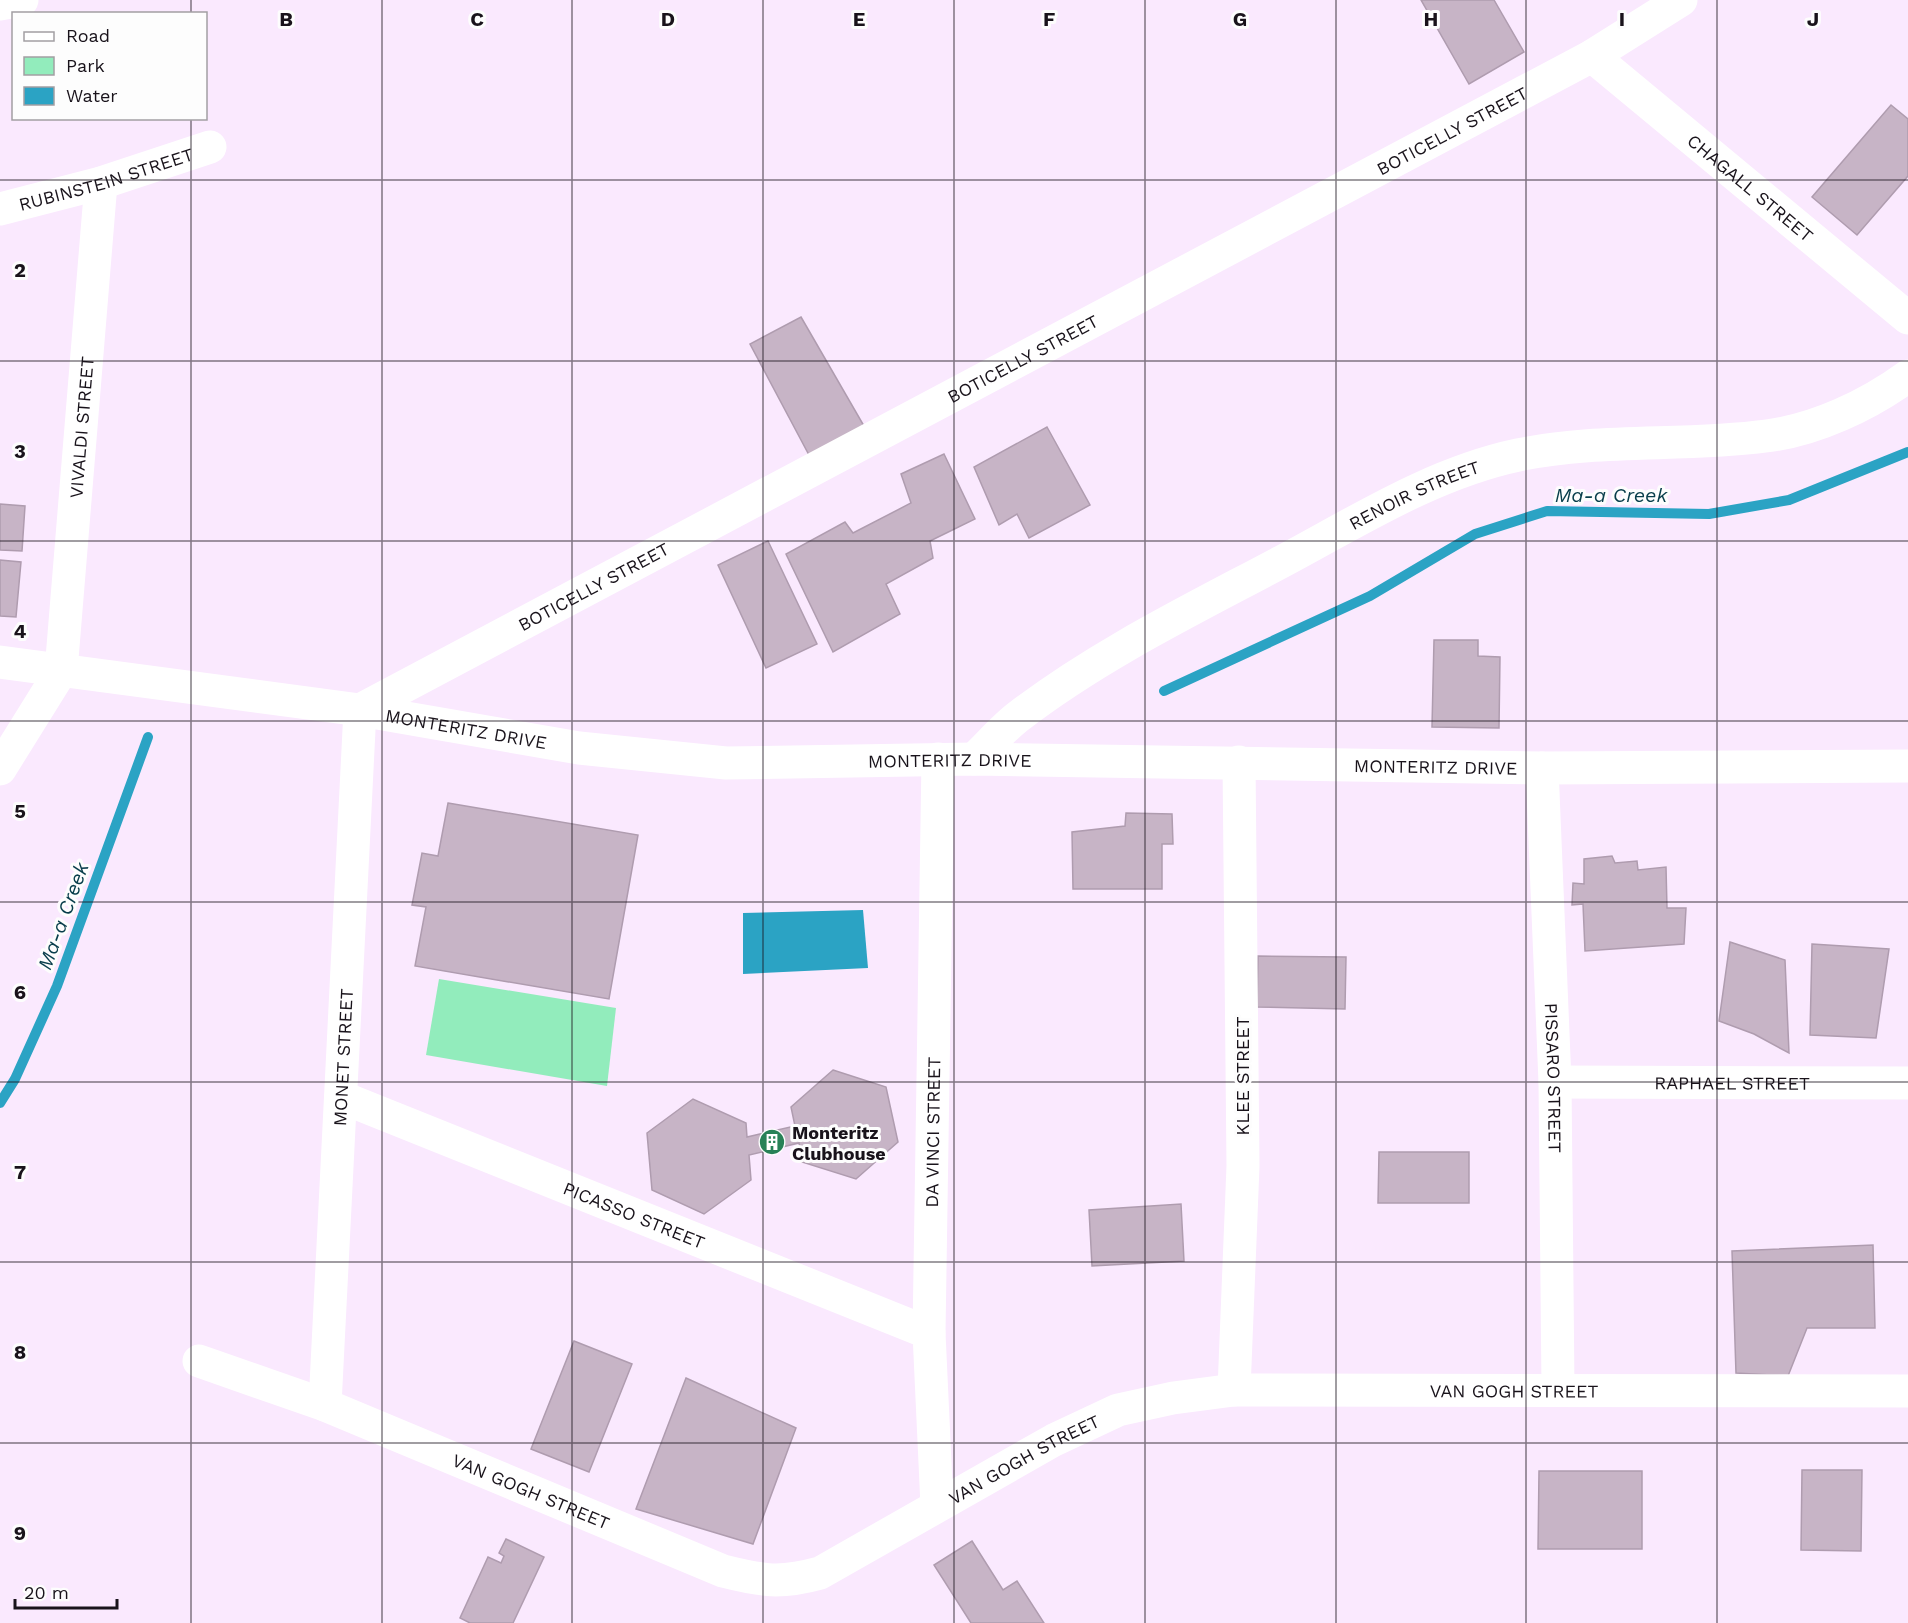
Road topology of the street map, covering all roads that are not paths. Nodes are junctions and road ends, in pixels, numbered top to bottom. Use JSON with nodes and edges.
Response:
{"nodes":[{"id":1,"x":22,"y":0,"type":"edge"},
{"id":2,"x":1681,"y":0,"type":"edge"},
{"id":3,"x":0,"y":4,"type":"edge"},
{"id":4,"x":1592,"y":56,"type":"junction"},
{"id":5,"x":210,"y":147,"type":"dead end"},
{"id":6,"x":101,"y":183,"type":"junction"},
{"id":7,"x":0,"y":209,"type":"edge"},
{"id":8,"x":1908,"y":318,"type":"edge"},
{"id":9,"x":1908,"y":376,"type":"edge"},
{"id":10,"x":0,"y":662,"type":"edge"},
{"id":11,"x":61,"y":671,"type":"junction"},
{"id":12,"x":360,"y":710,"type":"junction"},
{"id":13,"x":938,"y":759,"type":"junction"},
{"id":14,"x":974,"y":759,"type":"junction"},
{"id":15,"x":1239,"y":762,"type":"junction"},
{"id":16,"x":1908,"y":766,"type":"edge"},
{"id":17,"x":1542,"y":768,"type":"junction"},
{"id":18,"x":0,"y":769,"type":"edge"},
{"id":19,"x":1555,"y":1082,"type":"junction"},
{"id":20,"x":1908,"y":1083,"type":"edge"},
{"id":21,"x":341,"y":1098,"type":"junction"},
{"id":22,"x":929,"y":1333,"type":"junction"},
{"id":23,"x":199,"y":1361,"type":"dead end"},
{"id":24,"x":1558,"y":1388,"type":"junction"},
{"id":25,"x":1234,"y":1390,"type":"junction"},
{"id":26,"x":1908,"y":1391,"type":"edge"},
{"id":27,"x":325,"y":1405,"type":"junction"},
{"id":28,"x":937,"y":1506,"type":"junction"}],
"edges":[{"from":1,"to":3,"type":"street"},
{"from":2,"to":4,"type":"street","name":"BOTICELLY STREET"},
{"from":4,"to":8,"type":"street","name":"CHAGALL STREET"},
{"from":4,"to":12,"type":"street","name":"BOTICELLY STREET"},
{"from":5,"to":6,"type":"street","name":"RUBINSTEIN STREET"},
{"from":6,"to":7,"type":"street","name":"RUBINSTEIN STREET"},
{"from":6,"to":11,"type":"street","name":"VIVALDI STREET"},
{"from":9,"to":14,"type":"street","name":"RENOIR STREET"},
{"from":10,"to":11,"type":"street","name":"MONTERITZ DRIVE"},
{"from":11,"to":12,"type":"street","name":"MONTERITZ DRIVE"},
{"from":11,"to":18,"type":"street"},
{"from":12,"to":13,"type":"street","name":"MONTERITZ DRIVE"},
{"from":12,"to":21,"type":"street","name":"MONET STREET"},
{"from":13,"to":14,"type":"street","name":"MONTERITZ DRIVE"},
{"from":13,"to":22,"type":"street","name":"DA VINCI STREET"},
{"from":14,"to":15,"type":"street","name":"MONTERITZ DRIVE"},
{"from":15,"to":17,"type":"street","name":"MONTERITZ DRIVE"},
{"from":15,"to":25,"type":"street","name":"KLEE STREET"},
{"from":16,"to":17,"type":"street","name":"MONTERITZ DRIVE"},
{"from":17,"to":19,"type":"street","name":"PISSARO STREET"},
{"from":19,"to":20,"type":"street","name":"RAPHAEL STREET"},
{"from":19,"to":24,"type":"street","name":"PISSARO STREET"},
{"from":21,"to":22,"type":"street","name":"PICASSO STREET"},
{"from":21,"to":27,"type":"street","name":"MONET STREET"},
{"from":22,"to":28,"type":"street","name":"DA VINCI STREET"},
{"from":23,"to":27,"type":"street","name":"VAN GOGH STREET"},
{"from":24,"to":25,"type":"street","name":"VAN GOGH STREET"},
{"from":24,"to":26,"type":"street","name":"VAN GOGH STREET"},
{"from":25,"to":28,"type":"street","name":"VAN GOGH STREET"},
{"from":27,"to":28,"type":"street","name":"VAN GOGH STREET"}]}
